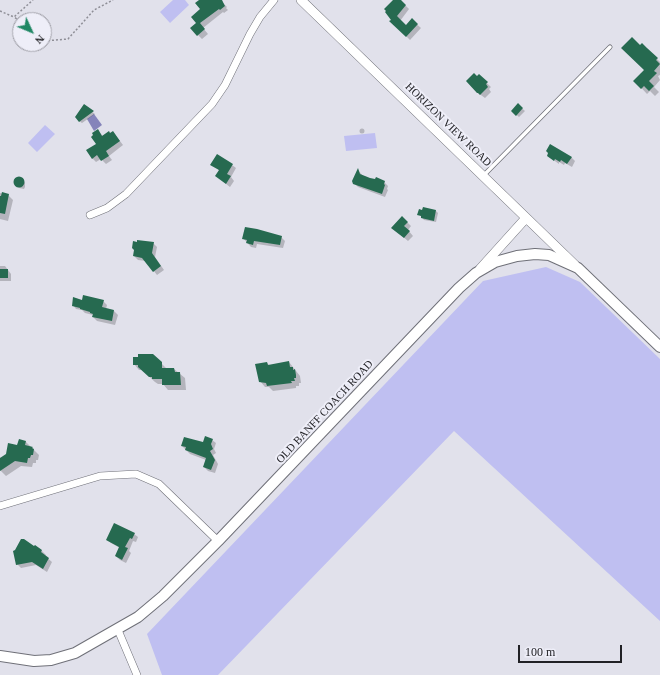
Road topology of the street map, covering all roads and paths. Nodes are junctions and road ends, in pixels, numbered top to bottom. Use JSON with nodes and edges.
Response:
{"nodes":[{"id":1,"x":32,"y":0,"type":"edge"},
{"id":2,"x":113,"y":0,"type":"edge"},
{"id":3,"x":274,"y":0,"type":"edge"},
{"id":4,"x":301,"y":0,"type":"edge"},
{"id":5,"x":0,"y":11,"type":"edge"},
{"id":6,"x":19,"y":12,"type":"edge"},
{"id":7,"x":12,"y":16,"type":"edge"},
{"id":8,"x":52,"y":40,"type":"edge"},
{"id":9,"x":610,"y":47,"type":"dead end"},
{"id":10,"x":484,"y":175,"type":"junction"},
{"id":11,"x":90,"y":215,"type":"dead end"},
{"id":12,"x":526,"y":218,"type":"junction"},
{"id":13,"x":578,"y":268,"type":"junction"},
{"id":14,"x":476,"y":273,"type":"junction"},
{"id":15,"x":660,"y":347,"type":"edge"},
{"id":16,"x":0,"y":506,"type":"edge"},
{"id":17,"x":218,"y":541,"type":"junction"},
{"id":18,"x":118,"y":630,"type":"junction"},
{"id":19,"x":0,"y":656,"type":"edge"},
{"id":20,"x":136,"y":675,"type":"edge"}],
"edges":[{"from":1,"to":6,"type":"path"},
{"from":2,"to":8,"type":"path"},
{"from":3,"to":11,"type":"street"},
{"from":4,"to":10,"type":"street","name":"HORIZON VIEW ROAD"},
{"from":5,"to":7,"type":"path"},
{"from":9,"to":10,"type":"lane"},
{"from":10,"to":12,"type":"street","name":"HORIZON VIEW ROAD"},
{"from":12,"to":13,"type":"street","name":"HORIZON VIEW ROAD"},
{"from":12,"to":14,"type":"street"},
{"from":13,"to":14,"type":"main road","name":"OLD BANFF COACH ROAD"},
{"from":13,"to":15,"type":"main road","name":"OLD BANFF COACH ROAD"},
{"from":14,"to":17,"type":"main road","name":"OLD BANFF COACH ROAD"},
{"from":16,"to":17,"type":"street"},
{"from":17,"to":18,"type":"main road","name":"OLD BANFF COACH ROAD"},
{"from":18,"to":19,"type":"main road","name":"OLD BANFF COACH ROAD"},
{"from":18,"to":20,"type":"street"}]}
